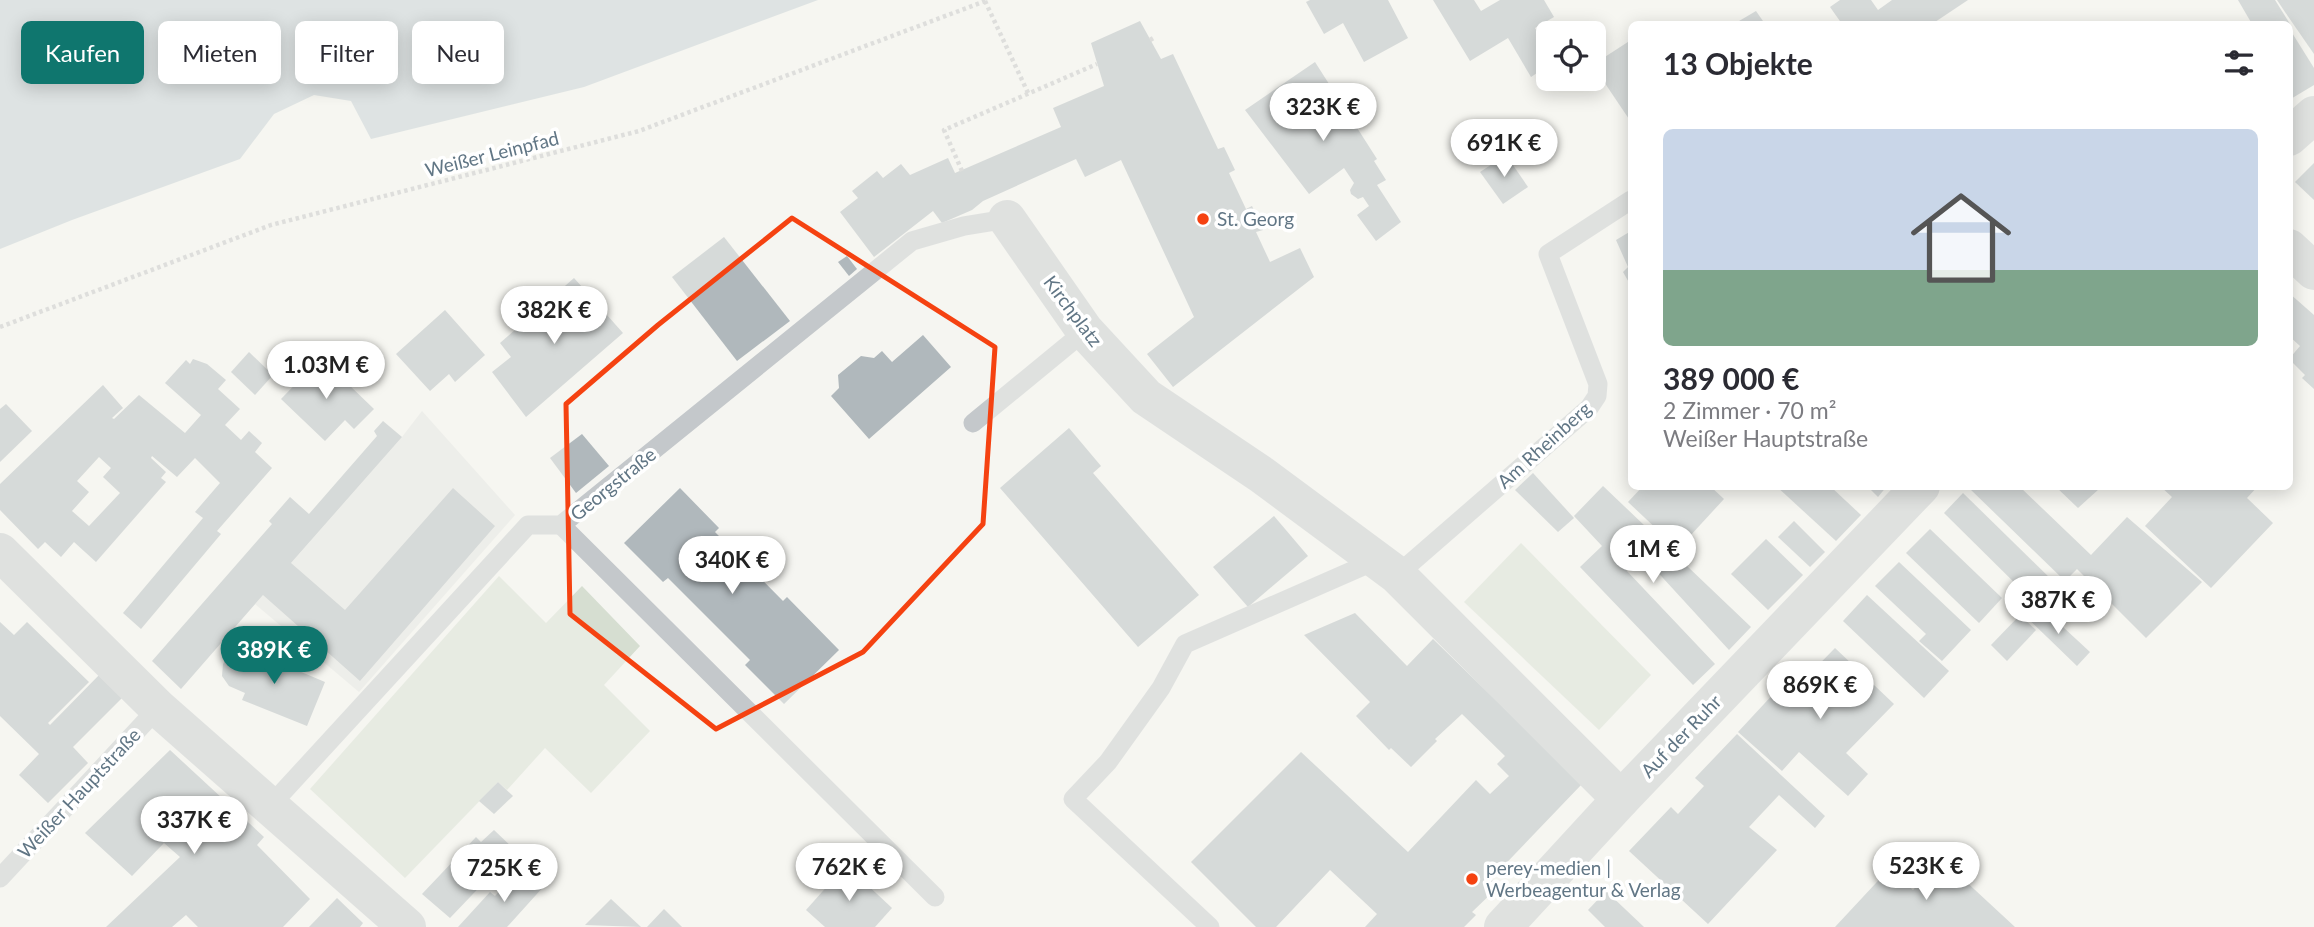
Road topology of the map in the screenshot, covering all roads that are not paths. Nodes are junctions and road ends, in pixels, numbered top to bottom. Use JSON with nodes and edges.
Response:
{"nodes":[{"id":1,"x":2314,"y":115,"type":"edge"},
{"id":2,"x":2293,"y":133,"type":"edge"},
{"id":3,"x":1628,"y":202,"type":"edge"},
{"id":4,"x":1007,"y":219,"type":"joint"},
{"id":5,"x":2293,"y":252,"type":"edge"},
{"id":6,"x":2314,"y":271,"type":"edge"},
{"id":7,"x":1085,"y":331,"type":"junction"},
{"id":8,"x":973,"y":423,"type":"dead end"},
{"id":9,"x":1917,"y":490,"type":"edge"},
{"id":10,"x":562,"y":526,"type":"junction"},
{"id":11,"x":0,"y":552,"type":"edge"},
{"id":12,"x":1387,"y":568,"type":"junction"},
{"id":13,"x":158,"y":708,"type":"junction"},
{"id":14,"x":1621,"y":799,"type":"junction"},
{"id":15,"x":269,"y":807,"type":"junction"},
{"id":16,"x":0,"y":877,"type":"edge"},
{"id":17,"x":935,"y":897,"type":"dead end"},
{"id":18,"x":407,"y":927,"type":"edge"},
{"id":19,"x":1210,"y":927,"type":"edge"},
{"id":20,"x":1503,"y":927,"type":"edge"}],
"edges":[{"from":1,"to":2,"type":"street"},
{"from":3,"to":12,"type":"lane","name":"Am Rheinberg"},
{"from":4,"to":7,"type":"street","name":"Kirchplatz"},
{"from":4,"to":10,"type":"lane","name":"Georgstraße"},
{"from":5,"to":6,"type":"street"},
{"from":7,"to":8,"type":"lane"},
{"from":7,"to":12,"type":"street","name":"Kirchplatz"},
{"from":9,"to":14,"type":"street","name":"Auf der Ruhr"},
{"from":10,"to":15,"type":"lane","name":"Georgstraße"},
{"from":10,"to":17,"type":"lane"},
{"from":11,"to":13,"type":"street"},
{"from":12,"to":14,"type":"street"},
{"from":12,"to":19,"type":"lane"},
{"from":13,"to":15,"type":"street"},
{"from":13,"to":16,"type":"lane","name":"Weißer Hauptstraße"},
{"from":14,"to":20,"type":"street","name":"Auf der Ruhr"},
{"from":15,"to":18,"type":"street"}]}
